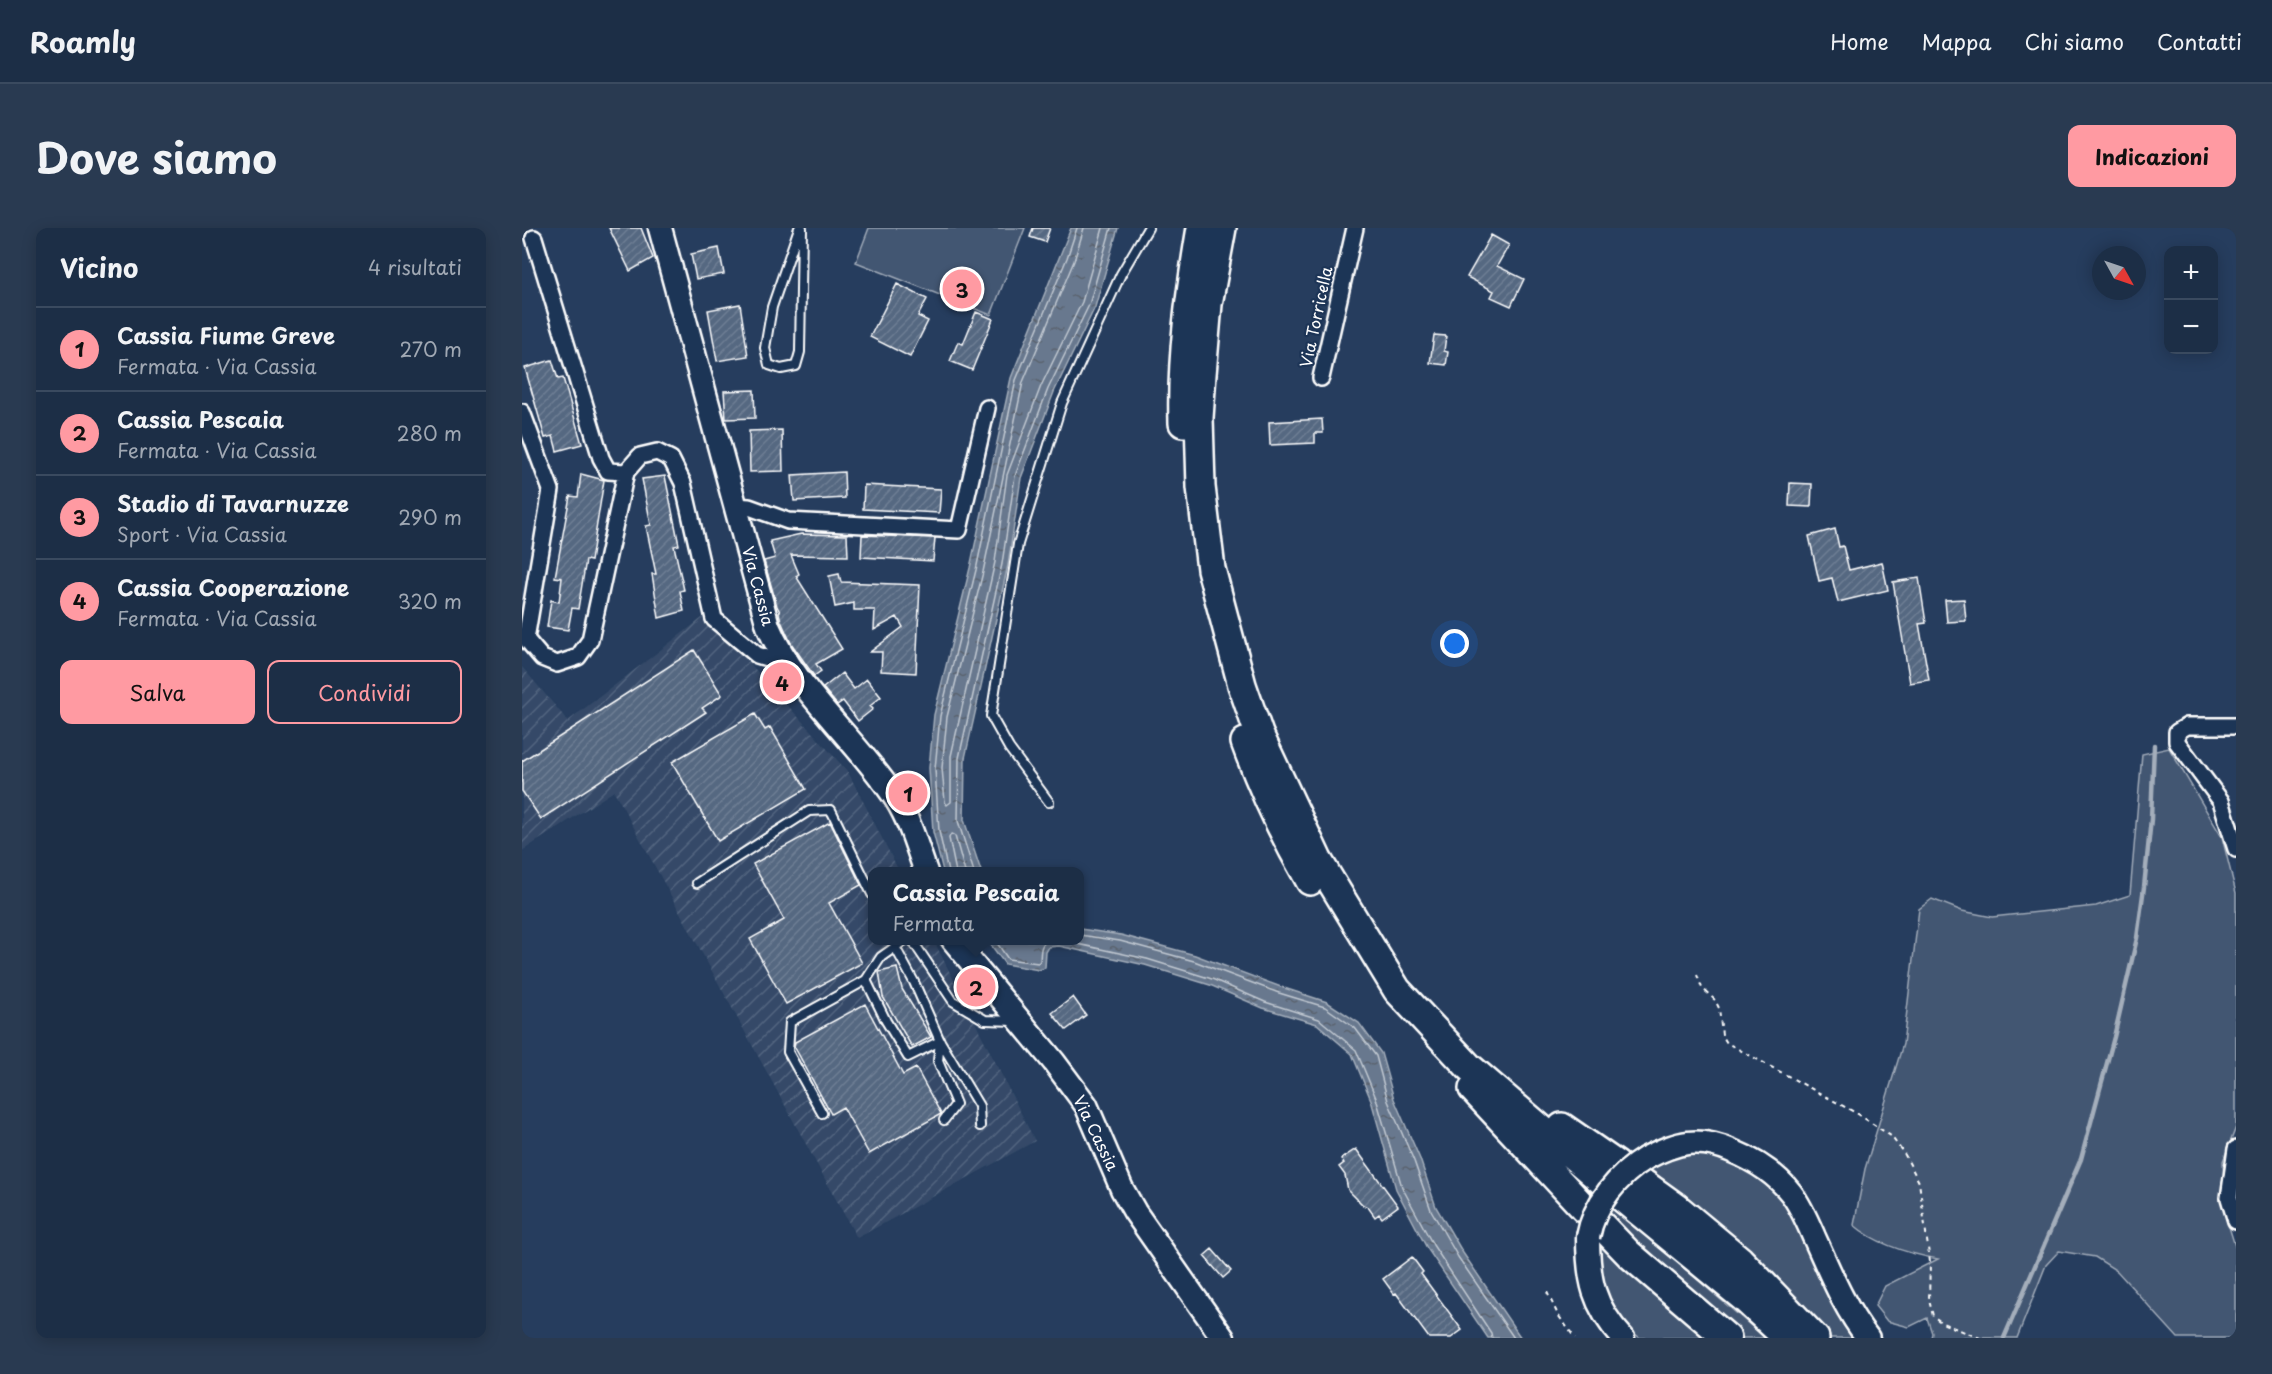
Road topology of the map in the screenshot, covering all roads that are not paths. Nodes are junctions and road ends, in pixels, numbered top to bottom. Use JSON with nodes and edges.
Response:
{"nodes":[{"id":1,"x":660,"y":228,"type":"edge"},
{"id":2,"x":801,"y":228,"type":"edge"},
{"id":3,"x":1148,"y":228,"type":"edge"},
{"id":4,"x":1201,"y":228,"type":"edge"},
{"id":5,"x":1222,"y":228,"type":"edge"},
{"id":6,"x":1355,"y":228,"type":"edge"},
{"id":7,"x":534,"y":238,"type":"dead end"},
{"id":8,"x":1321,"y":378,"type":"dead end"},
{"id":9,"x":987,"y":408,"type":"dead end"},
{"id":10,"x":522,"y":412,"type":"edge"},
{"id":11,"x":626,"y":472,"type":"junction"},
{"id":12,"x":735,"y":506,"type":"junction"},
{"id":13,"x":789,"y":665,"type":"junction"},
{"id":14,"x":2236,"y":726,"type":"edge"},
{"id":15,"x":1048,"y":802,"type":"dead end"},
{"id":16,"x":2236,"y":849,"type":"edge"},
{"id":17,"x":924,"y":867,"type":"edge"},
{"id":18,"x":697,"y":883,"type":"dead end"},
{"id":19,"x":868,"y":884,"type":"edge"},
{"id":20,"x":898,"y":945,"type":"edge"},
{"id":21,"x":915,"y":945,"type":"edge"},
{"id":22,"x":957,"y":945,"type":"edge"},
{"id":23,"x":895,"y":947,"type":"junction"},
{"id":24,"x":866,"y":980,"type":"junction"},
{"id":25,"x":1398,"y":990,"type":"junction"},
{"id":26,"x":1020,"y":1021,"type":"junction"},
{"id":27,"x":1428,"y":1024,"type":"junction"},
{"id":28,"x":940,"y":1041,"type":"junction"},
{"id":29,"x":822,"y":1113,"type":"dead end"},
{"id":30,"x":944,"y":1120,"type":"dead end"},
{"id":31,"x":980,"y":1126,"type":"dead end"},
{"id":32,"x":2236,"y":1149,"type":"edge"},
{"id":33,"x":1624,"y":1176,"type":"junction"},
{"id":34,"x":2236,"y":1221,"type":"edge"},
{"id":35,"x":1592,"y":1224,"type":"junction"},
{"id":36,"x":1223,"y":1338,"type":"edge"},
{"id":37,"x":1623,"y":1338,"type":"edge"},
{"id":38,"x":1727,"y":1338,"type":"edge"},
{"id":39,"x":1787,"y":1338,"type":"edge"},
{"id":40,"x":1815,"y":1338,"type":"edge"},
{"id":41,"x":1868,"y":1338,"type":"edge"}],
"edges":[{"from":1,"to":12,"type":"main road","name":"Via Cassia"},
{"from":2,"to":2,"type":"lane"},
{"from":3,"to":15,"type":"lane"},
{"from":4,"to":25,"type":"highway"},
{"from":5,"to":25,"type":"highway"},
{"from":6,"to":8,"type":"street","name":"Via Torricella"},
{"from":7,"to":11,"type":"street"},
{"from":9,"to":12,"type":"street"},
{"from":10,"to":11,"type":"street"},
{"from":11,"to":13,"type":"street"},
{"from":12,"to":13,"type":"main road","name":"Via Cassia"},
{"from":13,"to":17,"type":"main road","name":"Via Cassia"},
{"from":14,"to":16,"type":"street"},
{"from":18,"to":19,"type":"lane"},
{"from":20,"to":23,"type":"lane"},
{"from":21,"to":26,"type":"lane"},
{"from":22,"to":26,"type":"main road","name":"Via Cassia"},
{"from":23,"to":24,"type":"lane"},
{"from":23,"to":28,"type":"lane"},
{"from":24,"to":28,"type":"lane"},
{"from":24,"to":29,"type":"lane"},
{"from":25,"to":27,"type":"highway"},
{"from":26,"to":36,"type":"main road","name":"Via Cassia"},
{"from":27,"to":33,"type":"highway"},
{"from":27,"to":35,"type":"highway"},
{"from":28,"to":30,"type":"lane"},
{"from":28,"to":31,"type":"lane"},
{"from":32,"to":34,"type":"street"},
{"from":33,"to":35,"type":"main road","bridge":true},
{"from":33,"to":39,"type":"highway"},
{"from":33,"to":40,"type":"highway"},
{"from":33,"to":41,"type":"main road"},
{"from":35,"to":37,"type":"main road"},
{"from":35,"to":38,"type":"highway"}]}
